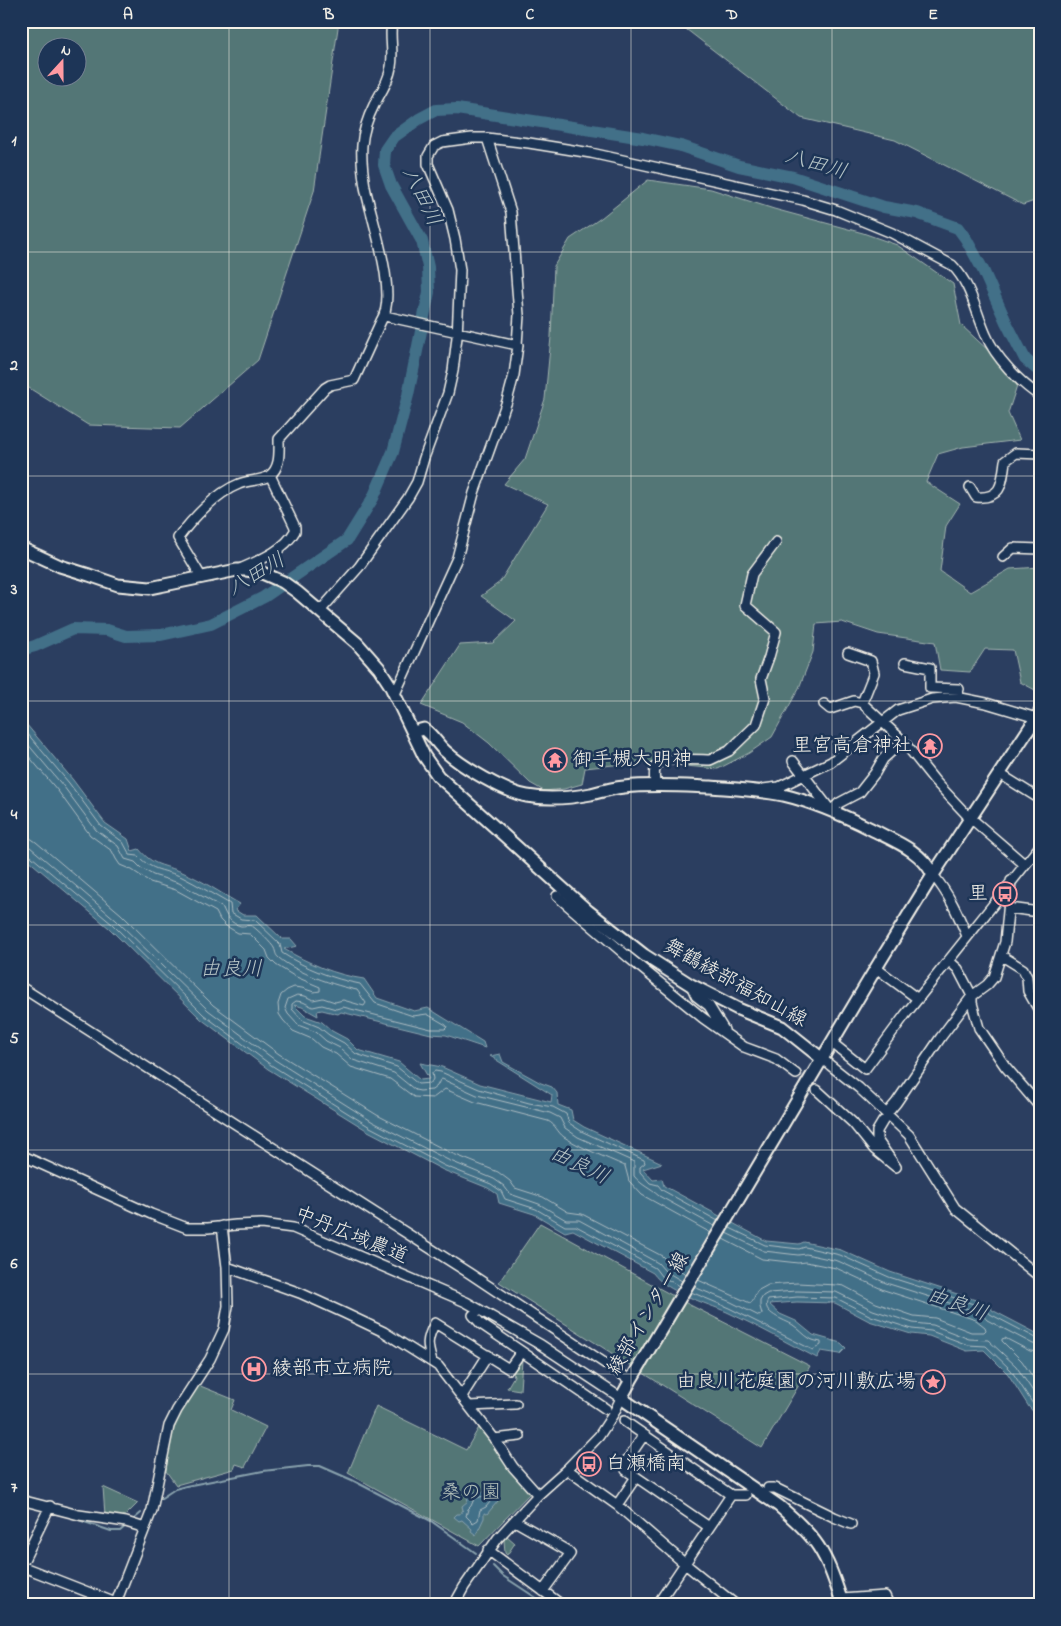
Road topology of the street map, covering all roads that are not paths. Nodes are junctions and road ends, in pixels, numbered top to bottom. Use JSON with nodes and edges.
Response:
{"nodes":[{"id":1,"x":392,"y":21,"type":"edge"},
{"id":2,"x":488,"y":138,"type":"junction"},
{"id":3,"x":385,"y":316,"type":"junction"},
{"id":4,"x":457,"y":332,"type":"junction"},
{"id":5,"x":517,"y":345,"type":"junction"},
{"id":6,"x":1040,"y":396,"type":"edge"},
{"id":7,"x":1040,"y":454,"type":"edge"},
{"id":8,"x":270,"y":475,"type":"junction"},
{"id":9,"x":970,"y":488,"type":"dead end"},
{"id":10,"x":776,"y":542,"type":"dead end"},
{"id":11,"x":21,"y":548,"type":"edge"},
{"id":12,"x":1040,"y":549,"type":"edge"},
{"id":13,"x":1003,"y":557,"type":"dead end"},
{"id":14,"x":242,"y":570,"type":"junction"},
{"id":15,"x":202,"y":578,"type":"junction"},
{"id":16,"x":320,"y":611,"type":"junction"},
{"id":17,"x":848,"y":653,"type":"dead end"},
{"id":18,"x":905,"y":663,"type":"dead end"},
{"id":19,"x":395,"y":694,"type":"junction"},
{"id":20,"x":956,"y":696,"type":"junction"},
{"id":21,"x":862,"y":703,"type":"junction"},
{"id":22,"x":824,"y":704,"type":"dead end"},
{"id":23,"x":1039,"y":716,"type":"edge"},
{"id":24,"x":882,"y":722,"type":"junction"},
{"id":25,"x":413,"y":732,"type":"junction"},
{"id":26,"x":903,"y":741,"type":"junction"},
{"id":27,"x":793,"y":761,"type":"dead end"},
{"id":28,"x":1000,"y":774,"type":"junction"},
{"id":29,"x":805,"y":775,"type":"junction"},
{"id":30,"x":655,"y":786,"type":"junction"},
{"id":31,"x":754,"y":790,"type":"junction"},
{"id":32,"x":1040,"y":799,"type":"edge"},
{"id":33,"x":831,"y":811,"type":"junction"},
{"id":34,"x":971,"y":818,"type":"junction"},
{"id":35,"x":1040,"y":846,"type":"edge"},
{"id":36,"x":1024,"y":864,"type":"junction"},
{"id":37,"x":933,"y":875,"type":"junction"},
{"id":38,"x":1010,"y":881,"type":"junction"},
{"id":39,"x":557,"y":896,"type":"dead end"},
{"id":40,"x":1009,"y":908,"type":"junction"},
{"id":41,"x":1040,"y":912,"type":"edge"},
{"id":42,"x":967,"y":936,"type":"junction"},
{"id":43,"x":1002,"y":956,"type":"junction"},
{"id":44,"x":949,"y":961,"type":"junction"},
{"id":45,"x":876,"y":968,"type":"junction"},
{"id":46,"x":691,"y":985,"type":"junction"},
{"id":47,"x":21,"y":987,"type":"edge"},
{"id":48,"x":972,"y":996,"type":"junction"},
{"id":49,"x":918,"y":999,"type":"junction"},
{"id":50,"x":1040,"y":1012,"type":"edge"},
{"id":51,"x":727,"y":1035,"type":"junction"},
{"id":52,"x":836,"y":1046,"type":"dead end"},
{"id":53,"x":821,"y":1058,"type":"junction"},
{"id":54,"x":796,"y":1074,"type":"tunnel mouth"},
{"id":55,"x":817,"y":1090,"type":"tunnel mouth"},
{"id":56,"x":1040,"y":1107,"type":"edge"},
{"id":57,"x":890,"y":1110,"type":"dead end"},
{"id":58,"x":883,"y":1122,"type":"dead end"},
{"id":59,"x":22,"y":1157,"type":"edge"},
{"id":60,"x":222,"y":1226,"type":"junction"},
{"id":61,"x":227,"y":1267,"type":"junction"},
{"id":62,"x":1040,"y":1277,"type":"edge"},
{"id":63,"x":473,"y":1315,"type":"dead end"},
{"id":64,"x":521,"y":1352,"type":"junction"},
{"id":65,"x":488,"y":1356,"type":"junction"},
{"id":66,"x":432,"y":1362,"type":"junction"},
{"id":67,"x":630,"y":1376,"type":"junction"},
{"id":68,"x":462,"y":1396,"type":"junction"},
{"id":69,"x":621,"y":1398,"type":"junction"},
{"id":70,"x":516,"y":1404,"type":"dead end"},
{"id":71,"x":469,"y":1406,"type":"junction"},
{"id":72,"x":606,"y":1409,"type":"dead end"},
{"id":73,"x":624,"y":1421,"type":"dead end"},
{"id":74,"x":644,"y":1434,"type":"junction"},
{"id":75,"x":520,"y":1436,"type":"dead end"},
{"id":76,"x":494,"y":1439,"type":"junction"},
{"id":77,"x":568,"y":1468,"type":"junction"},
{"id":78,"x":636,"y":1477,"type":"junction"},
{"id":79,"x":768,"y":1488,"type":"dead end"},
{"id":80,"x":746,"y":1494,"type":"dead end"},
{"id":81,"x":538,"y":1495,"type":"junction"},
{"id":82,"x":731,"y":1495,"type":"junction"},
{"id":83,"x":21,"y":1500,"type":"edge"},
{"id":84,"x":617,"y":1505,"type":"junction"},
{"id":85,"x":50,"y":1506,"type":"junction"},
{"id":86,"x":515,"y":1521,"type":"junction"},
{"id":87,"x":851,"y":1524,"type":"dead end"},
{"id":88,"x":709,"y":1527,"type":"junction"},
{"id":89,"x":145,"y":1528,"type":"junction"},
{"id":90,"x":488,"y":1550,"type":"junction"},
{"id":91,"x":684,"y":1563,"type":"junction"},
{"id":92,"x":21,"y":1566,"type":"edge"},
{"id":93,"x":543,"y":1591,"type":"junction"},
{"id":94,"x":842,"y":1602,"type":"edge"},
{"id":95,"x":115,"y":1604,"type":"edge"},
{"id":96,"x":454,"y":1605,"type":"edge"},
{"id":97,"x":562,"y":1605,"type":"edge"},
{"id":98,"x":657,"y":1605,"type":"edge"},
{"id":99,"x":736,"y":1605,"type":"edge"},
{"id":100,"x":889,"y":1605,"type":"edge"}],
"edges":[{"from":1,"to":3,"type":"street"},
{"from":2,"to":4,"type":"street"},
{"from":2,"to":5,"type":"street"},
{"from":2,"to":6,"type":"street"},
{"from":3,"to":4,"type":"street"},
{"from":3,"to":8,"type":"street"},
{"from":4,"to":5,"type":"street"},
{"from":4,"to":16,"type":"street"},
{"from":5,"to":19,"type":"street"},
{"from":7,"to":9,"type":"street"},
{"from":8,"to":14,"type":"street"},
{"from":8,"to":15,"type":"street"},
{"from":10,"to":30,"type":"street"},
{"from":11,"to":15,"type":"main road","name":"舞鶴綾部福知山線"},
{"from":12,"to":13,"type":"street"},
{"from":14,"to":15,"type":"main road","name":"舞鶴綾部福知山線"},
{"from":14,"to":16,"type":"main road","name":"舞鶴綾部福知山線"},
{"from":16,"to":19,"type":"main road","name":"舞鶴綾部福知山線"},
{"from":17,"to":21,"type":"street"},
{"from":18,"to":20,"type":"street"},
{"from":19,"to":25,"type":"main road","name":"舞鶴綾部福知山線"},
{"from":20,"to":23,"type":"street"},
{"from":20,"to":24,"type":"street"},
{"from":21,"to":22,"type":"street"},
{"from":21,"to":24,"type":"street"},
{"from":23,"to":28,"type":"main road"},
{"from":24,"to":26,"type":"street"},
{"from":24,"to":29,"type":"street"},
{"from":25,"to":30,"type":"main road"},
{"from":25,"to":46,"type":"main road","name":"舞鶴綾部福知山線"},
{"from":26,"to":33,"type":"street"},
{"from":26,"to":34,"type":"street"},
{"from":27,"to":29,"type":"street"},
{"from":28,"to":32,"type":"street"},
{"from":28,"to":34,"type":"main road"},
{"from":29,"to":31,"type":"street"},
{"from":29,"to":33,"type":"street"},
{"from":30,"to":31,"type":"main road"},
{"from":31,"to":33,"type":"main road"},
{"from":33,"to":37,"type":"main road"},
{"from":34,"to":36,"type":"street"},
{"from":34,"to":37,"type":"main road"},
{"from":35,"to":36,"type":"street"},
{"from":36,"to":38,"type":"street"},
{"from":37,"to":42,"type":"street"},
{"from":37,"to":45,"type":"main road"},
{"from":38,"to":40,"type":"street"},
{"from":38,"to":42,"type":"street"},
{"from":39,"to":51,"type":"street"},
{"from":40,"to":41,"type":"street"},
{"from":40,"to":43,"type":"street"},
{"from":42,"to":44,"type":"street"},
{"from":43,"to":48,"type":"street"},
{"from":43,"to":50,"type":"street"},
{"from":44,"to":48,"type":"street"},
{"from":44,"to":49,"type":"street"},
{"from":45,"to":49,"type":"street"},
{"from":45,"to":53,"type":"main road"},
{"from":46,"to":51,"type":"street"},
{"from":46,"to":53,"type":"main road","name":"舞鶴綾部福知山線"},
{"from":47,"to":67,"type":"street"},
{"from":48,"to":56,"type":"street"},
{"from":48,"to":57,"type":"street"},
{"from":49,"to":52,"type":"street"},
{"from":51,"to":54,"type":"street"},
{"from":53,"to":62,"type":"street"},
{"from":53,"to":67,"type":"main road","name":"綾部インター線"},
{"from":55,"to":58,"type":"street"},
{"from":59,"to":60,"type":"street","name":"中丹広域農道"},
{"from":60,"to":61,"type":"street"},
{"from":60,"to":69,"type":"street","name":"中丹広域農道"},
{"from":61,"to":66,"type":"street"},
{"from":61,"to":89,"type":"street"},
{"from":63,"to":64,"type":"street"},
{"from":64,"to":65,"type":"street"},
{"from":64,"to":72,"type":"street"},
{"from":65,"to":66,"type":"street"},
{"from":65,"to":68,"type":"street"},
{"from":66,"to":68,"type":"street"},
{"from":67,"to":69,"type":"main road","name":"綾部インター線"},
{"from":68,"to":71,"type":"street"},
{"from":69,"to":77,"type":"street"},
{"from":69,"to":94,"type":"main road","name":"綾部インター線"},
{"from":70,"to":71,"type":"street"},
{"from":71,"to":76,"type":"street"},
{"from":73,"to":74,"type":"street"},
{"from":74,"to":78,"type":"street"},
{"from":74,"to":82,"type":"street"},
{"from":75,"to":76,"type":"street"},
{"from":76,"to":81,"type":"street"},
{"from":77,"to":81,"type":"street"},
{"from":77,"to":84,"type":"street"},
{"from":78,"to":84,"type":"street"},
{"from":78,"to":88,"type":"street"},
{"from":79,"to":87,"type":"street"},
{"from":80,"to":82,"type":"street"},
{"from":81,"to":86,"type":"street"},
{"from":82,"to":88,"type":"street"},
{"from":83,"to":85,"type":"street"},
{"from":84,"to":91,"type":"street"},
{"from":85,"to":89,"type":"street"},
{"from":85,"to":92,"type":"street"},
{"from":86,"to":90,"type":"street"},
{"from":86,"to":93,"type":"street"},
{"from":88,"to":91,"type":"street"},
{"from":89,"to":95,"type":"street"},
{"from":90,"to":93,"type":"street"},
{"from":90,"to":96,"type":"street"},
{"from":91,"to":98,"type":"street"},
{"from":91,"to":99,"type":"street"},
{"from":92,"to":95,"type":"street"},
{"from":93,"to":97,"type":"street"},
{"from":94,"to":100,"type":"street"}]}
